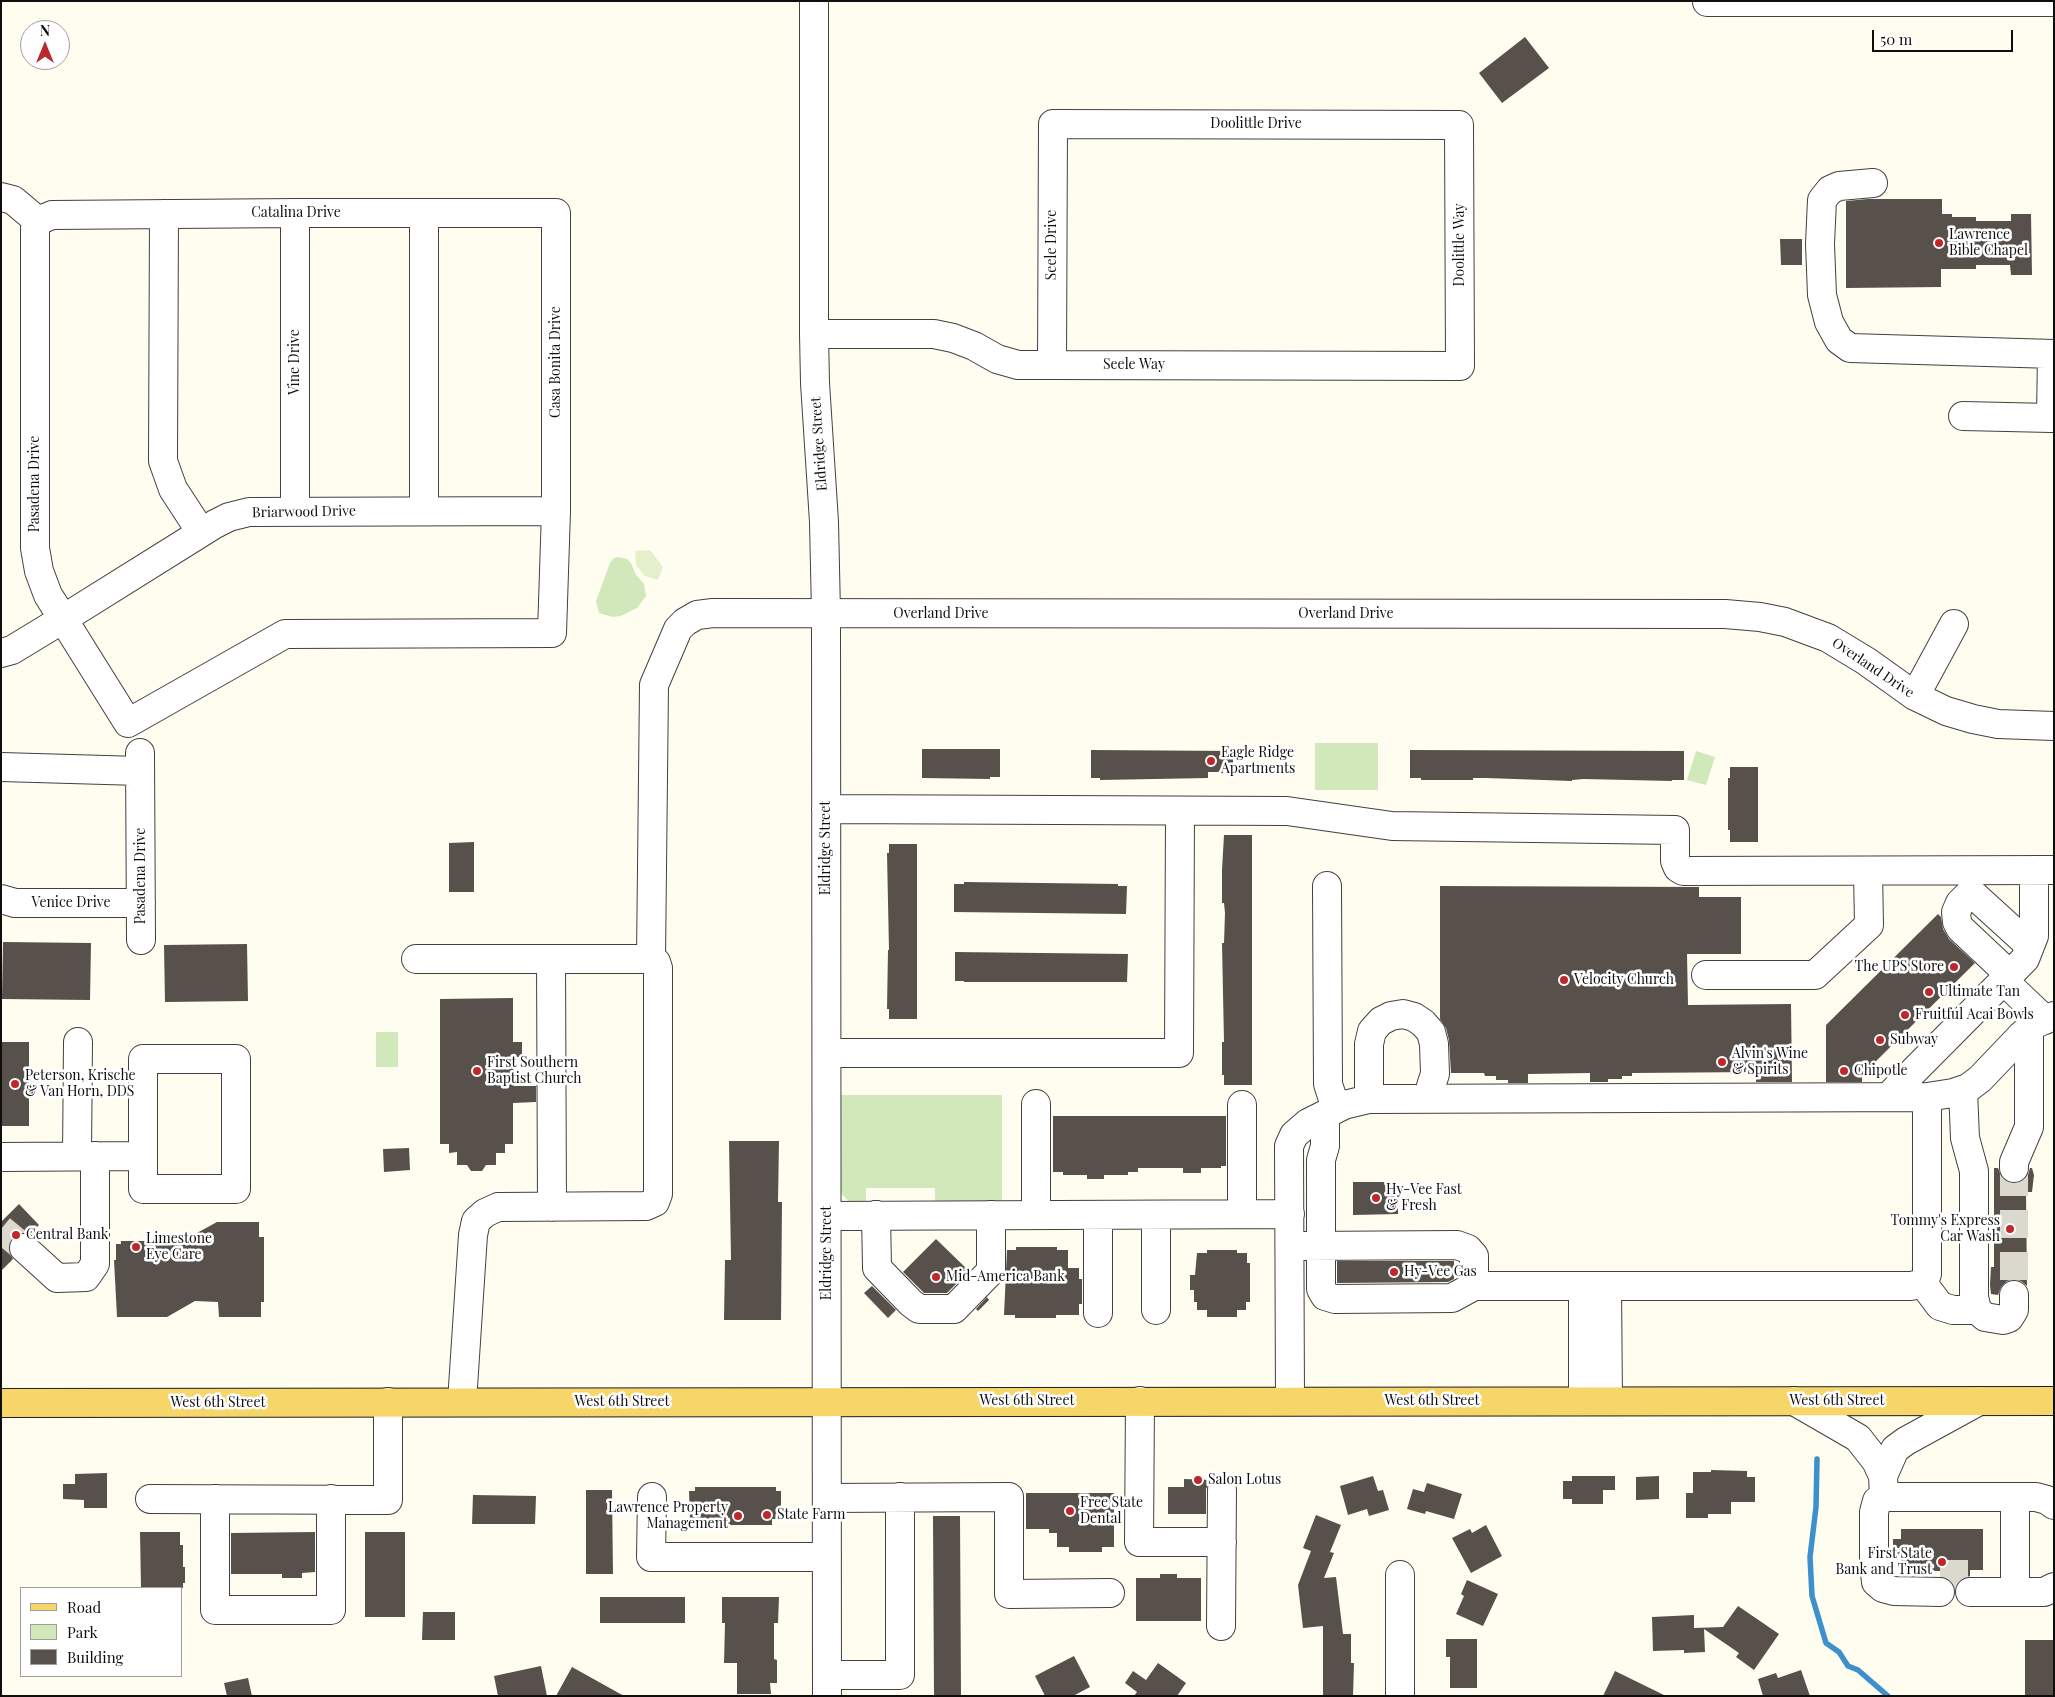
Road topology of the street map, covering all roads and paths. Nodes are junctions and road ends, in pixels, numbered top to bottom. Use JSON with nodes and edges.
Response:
{"nodes":[{"id":1,"x":814,"y":1,"type":"edge"},
{"id":2,"x":1707,"y":2,"type":"edge"},
{"id":3,"x":2054,"y":2,"type":"edge"},
{"id":4,"x":1053,"y":124,"type":"joint"},
{"id":5,"x":1460,"y":125,"type":"joint"},
{"id":6,"x":1874,"y":183,"type":"dead end"},
{"id":7,"x":1,"y":197,"type":"edge"},
{"id":8,"x":295,"y":213,"type":"junction"},
{"id":9,"x":424,"y":213,"type":"junction"},
{"id":10,"x":556,"y":213,"type":"joint"},
{"id":11,"x":164,"y":214,"type":"junction"},
{"id":12,"x":38,"y":221,"type":"junction"},
{"id":13,"x":814,"y":334,"type":"junction"},
{"id":14,"x":2053,"y":354,"type":"edge"},
{"id":15,"x":1052,"y":365,"type":"junction"},
{"id":16,"x":1460,"y":366,"type":"joint"},
{"id":17,"x":1963,"y":416,"type":"dead end"},
{"id":18,"x":295,"y":511,"type":"junction"},
{"id":19,"x":424,"y":511,"type":"junction"},
{"id":20,"x":556,"y":511,"type":"junction"},
{"id":21,"x":201,"y":532,"type":"junction"},
{"id":22,"x":826,"y":614,"type":"junction"},
{"id":23,"x":63,"y":619,"type":"junction"},
{"id":24,"x":1954,"y":624,"type":"dead end"},
{"id":25,"x":1,"y":653,"type":"edge"},
{"id":26,"x":1915,"y":696,"type":"junction"},
{"id":27,"x":128,"y":723,"type":"joint"},
{"id":28,"x":2054,"y":726,"type":"edge"},
{"id":29,"x":1,"y":767,"type":"edge"},
{"id":30,"x":826,"y":809,"type":"junction"},
{"id":31,"x":1180,"y":811,"type":"junction"},
{"id":32,"x":2044,"y":870,"type":"edge"},
{"id":33,"x":1868,"y":871,"type":"junction"},
{"id":34,"x":1327,"y":886,"type":"dead end"},
{"id":35,"x":1,"y":899,"type":"edge"},
{"id":36,"x":141,"y":903,"type":"junction"},
{"id":37,"x":141,"y":940,"type":"dead end"},
{"id":38,"x":2030,"y":946,"type":"junction"},
{"id":39,"x":416,"y":959,"type":"dead end"},
{"id":40,"x":551,"y":959,"type":"junction"},
{"id":41,"x":651,"y":959,"type":"junction"},
{"id":42,"x":1706,"y":975,"type":"dead end"},
{"id":43,"x":2007,"y":978,"type":"junction"},
{"id":44,"x":2043,"y":1021,"type":"edge"},
{"id":45,"x":78,"y":1042,"type":"dead end"},
{"id":46,"x":827,"y":1053,"type":"junction"},
{"id":47,"x":1962,"y":1090,"type":"junction"},
{"id":48,"x":1888,"y":1097,"type":"junction"},
{"id":49,"x":1927,"y":1097,"type":"junction"},
{"id":50,"x":1369,"y":1099,"type":"junction"},
{"id":51,"x":1431,"y":1099,"type":"junction"},
{"id":52,"x":1036,"y":1104,"type":"dead end"},
{"id":53,"x":1242,"y":1105,"type":"dead end"},
{"id":54,"x":1330,"y":1112,"type":"junction"},
{"id":55,"x":86,"y":1156,"type":"junction"},
{"id":56,"x":143,"y":1156,"type":"junction"},
{"id":57,"x":1,"y":1157,"type":"edge"},
{"id":58,"x":2014,"y":1168,"type":"tunnel mouth"},
{"id":59,"x":552,"y":1207,"type":"junction"},
{"id":60,"x":1242,"y":1214,"type":"junction"},
{"id":61,"x":1290,"y":1214,"type":"junction"},
{"id":62,"x":876,"y":1215,"type":"junction"},
{"id":63,"x":991,"y":1215,"type":"junction"},
{"id":64,"x":1036,"y":1215,"type":"junction"},
{"id":65,"x":1098,"y":1215,"type":"junction"},
{"id":66,"x":1156,"y":1215,"type":"junction"},
{"id":67,"x":827,"y":1216,"type":"junction"},
{"id":68,"x":1321,"y":1245,"type":"junction"},
{"id":69,"x":1290,"y":1246,"type":"junction"},
{"id":70,"x":24,"y":1248,"type":"tunnel mouth"},
{"id":71,"x":1922,"y":1282,"type":"junction"},
{"id":72,"x":1474,"y":1286,"type":"junction"},
{"id":73,"x":1595,"y":1286,"type":"junction"},
{"id":74,"x":2014,"y":1295,"type":"tunnel mouth"},
{"id":75,"x":1156,"y":1310,"type":"dead end"},
{"id":76,"x":1977,"y":1310,"type":"junction"},
{"id":77,"x":1098,"y":1313,"type":"dead end"},
{"id":78,"x":827,"y":1401,"type":"junction"},
{"id":79,"x":1140,"y":1401,"type":"junction"},
{"id":80,"x":1290,"y":1401,"type":"junction"},
{"id":81,"x":1595,"y":1401,"type":"junction"},
{"id":82,"x":1794,"y":1401,"type":"junction"},
{"id":83,"x":1979,"y":1401,"type":"junction"},
{"id":84,"x":2054,"y":1401,"type":"edge"},
{"id":85,"x":388,"y":1402,"type":"junction"},
{"id":86,"x":462,"y":1402,"type":"junction"},
{"id":87,"x":1,"y":1403,"type":"edge"},
{"id":88,"x":1884,"y":1486,"type":"junction"},
{"id":89,"x":1222,"y":1490,"type":"dead end"},
{"id":90,"x":652,"y":1497,"type":"dead end"},
{"id":91,"x":900,"y":1497,"type":"junction"},
{"id":92,"x":2015,"y":1497,"type":"junction"},
{"id":93,"x":827,"y":1498,"type":"junction"},
{"id":94,"x":150,"y":1499,"type":"dead end"},
{"id":95,"x":215,"y":1499,"type":"junction"},
{"id":96,"x":331,"y":1499,"type":"junction"},
{"id":97,"x":2054,"y":1504,"type":"edge"},
{"id":98,"x":1222,"y":1542,"type":"junction"},
{"id":99,"x":827,"y":1557,"type":"junction"},
{"id":100,"x":1400,"y":1575,"type":"dead end"},
{"id":101,"x":1940,"y":1583,"type":"tunnel mouth"},
{"id":102,"x":1970,"y":1583,"type":"tunnel mouth"},
{"id":103,"x":2054,"y":1587,"type":"edge"},
{"id":104,"x":2015,"y":1592,"type":"junction"},
{"id":105,"x":1110,"y":1593,"type":"dead end"},
{"id":106,"x":1222,"y":1626,"type":"dead end"},
{"id":107,"x":827,"y":1685,"type":"edge"},
{"id":108,"x":1400,"y":1696,"type":"edge"}],
"edges":[{"from":1,"to":13,"type":"street","name":"Eldridge Street"},
{"from":2,"to":3,"type":"street"},
{"from":4,"to":5,"type":"street","name":"Doolittle Drive"},
{"from":4,"to":15,"type":"street","name":"Seele Drive"},
{"from":5,"to":16,"type":"street","name":"Doolittle Way"},
{"from":6,"to":14,"type":"street"},
{"from":7,"to":12,"type":"street"},
{"from":8,"to":9,"type":"street","name":"Catalina Drive"},
{"from":8,"to":11,"type":"street","name":"Catalina Drive"},
{"from":8,"to":18,"type":"street","name":"Vine Drive"},
{"from":9,"to":10,"type":"street","name":"Catalina Drive"},
{"from":9,"to":19,"type":"street"},
{"from":10,"to":20,"type":"street","name":"Casa Bonita Drive"},
{"from":11,"to":12,"type":"street","name":"Catalina Drive"},
{"from":11,"to":21,"type":"street"},
{"from":12,"to":23,"type":"street","name":"Pasadena Drive"},
{"from":13,"to":15,"type":"street","name":"Seele Way"},
{"from":13,"to":22,"type":"street","name":"Eldridge Street"},
{"from":14,"to":17,"type":"street"},
{"from":15,"to":16,"type":"street","name":"Seele Way"},
{"from":18,"to":19,"type":"street","name":"Briarwood Drive"},
{"from":18,"to":21,"type":"street","name":"Briarwood Drive"},
{"from":19,"to":20,"type":"street","name":"Briarwood Drive"},
{"from":20,"to":27,"type":"street","name":"Casa Bonita Drive"},
{"from":21,"to":23,"type":"street","name":"Briarwood Drive"},
{"from":22,"to":26,"type":"street","name":"Overland Drive"},
{"from":22,"to":30,"type":"street","name":"Eldridge Street"},
{"from":22,"to":41,"type":"street","name":"Overland Drive"},
{"from":23,"to":25,"type":"street","name":"Briarwood Drive"},
{"from":23,"to":27,"type":"street","name":"Pasadena Drive"},
{"from":24,"to":26,"type":"street"},
{"from":26,"to":28,"type":"street","name":"Overland Drive"},
{"from":29,"to":36,"type":"street","name":"Pasadena Drive"},
{"from":30,"to":31,"type":"street"},
{"from":30,"to":46,"type":"street","name":"Eldridge Street"},
{"from":31,"to":33,"type":"street"},
{"from":31,"to":46,"type":"street"},
{"from":32,"to":33,"type":"street"},
{"from":32,"to":38,"type":"street"},
{"from":33,"to":42,"type":"street"},
{"from":34,"to":54,"type":"street"},
{"from":35,"to":36,"type":"street","name":"Venice Drive"},
{"from":36,"to":37,"type":"street","name":"Pasadena Drive"},
{"from":38,"to":43,"type":"street"},
{"from":38,"to":43,"type":"street"},
{"from":39,"to":40,"type":"street"},
{"from":40,"to":41,"type":"street"},
{"from":40,"to":59,"type":"street"},
{"from":41,"to":59,"type":"street"},
{"from":43,"to":44,"type":"street"},
{"from":43,"to":48,"type":"street"},
{"from":44,"to":47,"type":"street"},
{"from":44,"to":58,"type":"street"},
{"from":45,"to":55,"type":"street"},
{"from":46,"to":67,"type":"street","name":"Eldridge Street"},
{"from":47,"to":49,"type":"street"},
{"from":47,"to":76,"type":"street"},
{"from":48,"to":49,"type":"street"},
{"from":48,"to":51,"type":"street"},
{"from":49,"to":71,"type":"street"},
{"from":50,"to":51,"type":"street"},
{"from":50,"to":51,"type":"street"},
{"from":50,"to":54,"type":"street"},
{"from":52,"to":64,"type":"street"},
{"from":53,"to":60,"type":"street"},
{"from":54,"to":61,"type":"street"},
{"from":54,"to":68,"type":"street"},
{"from":55,"to":56,"type":"street"},
{"from":55,"to":57,"type":"street"},
{"from":55,"to":70,"type":"street"},
{"from":56,"to":56,"type":"street"},
{"from":59,"to":86,"type":"street"},
{"from":60,"to":61,"type":"street"},
{"from":60,"to":66,"type":"street"},
{"from":61,"to":69,"type":"street"},
{"from":62,"to":63,"type":"street"},
{"from":62,"to":63,"type":"street"},
{"from":62,"to":67,"type":"street"},
{"from":63,"to":64,"type":"street"},
{"from":64,"to":65,"type":"street"},
{"from":65,"to":66,"type":"street"},
{"from":65,"to":77,"type":"street"},
{"from":66,"to":75,"type":"street"},
{"from":67,"to":78,"type":"street","name":"Eldridge Street"},
{"from":68,"to":69,"type":"street"},
{"from":68,"to":72,"type":"street"},
{"from":68,"to":72,"type":"street"},
{"from":69,"to":80,"type":"street"},
{"from":71,"to":73,"type":"street"},
{"from":71,"to":76,"type":"street"},
{"from":72,"to":73,"type":"street"},
{"from":73,"to":81,"type":"street"},
{"from":74,"to":76,"type":"street"},
{"from":78,"to":79,"type":"main road","name":"West 6th Street"},
{"from":78,"to":86,"type":"main road","name":"West 6th Street"},
{"from":78,"to":93,"type":"street","name":"Eldridge Street"},
{"from":79,"to":80,"type":"main road","name":"West 6th Street"},
{"from":79,"to":98,"type":"street"},
{"from":80,"to":81,"type":"main road","name":"West 6th Street"},
{"from":81,"to":82,"type":"main road","name":"West 6th Street"},
{"from":82,"to":83,"type":"main road","name":"West 6th Street"},
{"from":82,"to":88,"type":"street"},
{"from":83,"to":84,"type":"main road","name":"West 6th Street"},
{"from":83,"to":88,"type":"street"},
{"from":85,"to":86,"type":"main road","name":"West 6th Street"},
{"from":85,"to":87,"type":"main road","name":"West 6th Street"},
{"from":85,"to":96,"type":"street"},
{"from":88,"to":92,"type":"street"},
{"from":88,"to":101,"type":"street"},
{"from":89,"to":98,"type":"street"},
{"from":90,"to":99,"type":"street"},
{"from":91,"to":93,"type":"street"},
{"from":91,"to":105,"type":"street"},
{"from":91,"to":107,"type":"street"},
{"from":92,"to":97,"type":"street"},
{"from":92,"to":104,"type":"street"},
{"from":93,"to":99,"type":"street","name":"Eldridge Street"},
{"from":94,"to":95,"type":"street"},
{"from":95,"to":96,"type":"street"},
{"from":95,"to":96,"type":"street"},
{"from":98,"to":106,"type":"street"},
{"from":99,"to":107,"type":"street","name":"Eldridge Street"},
{"from":100,"to":108,"type":"street"},
{"from":102,"to":104,"type":"street"},
{"from":103,"to":104,"type":"street"}]}
